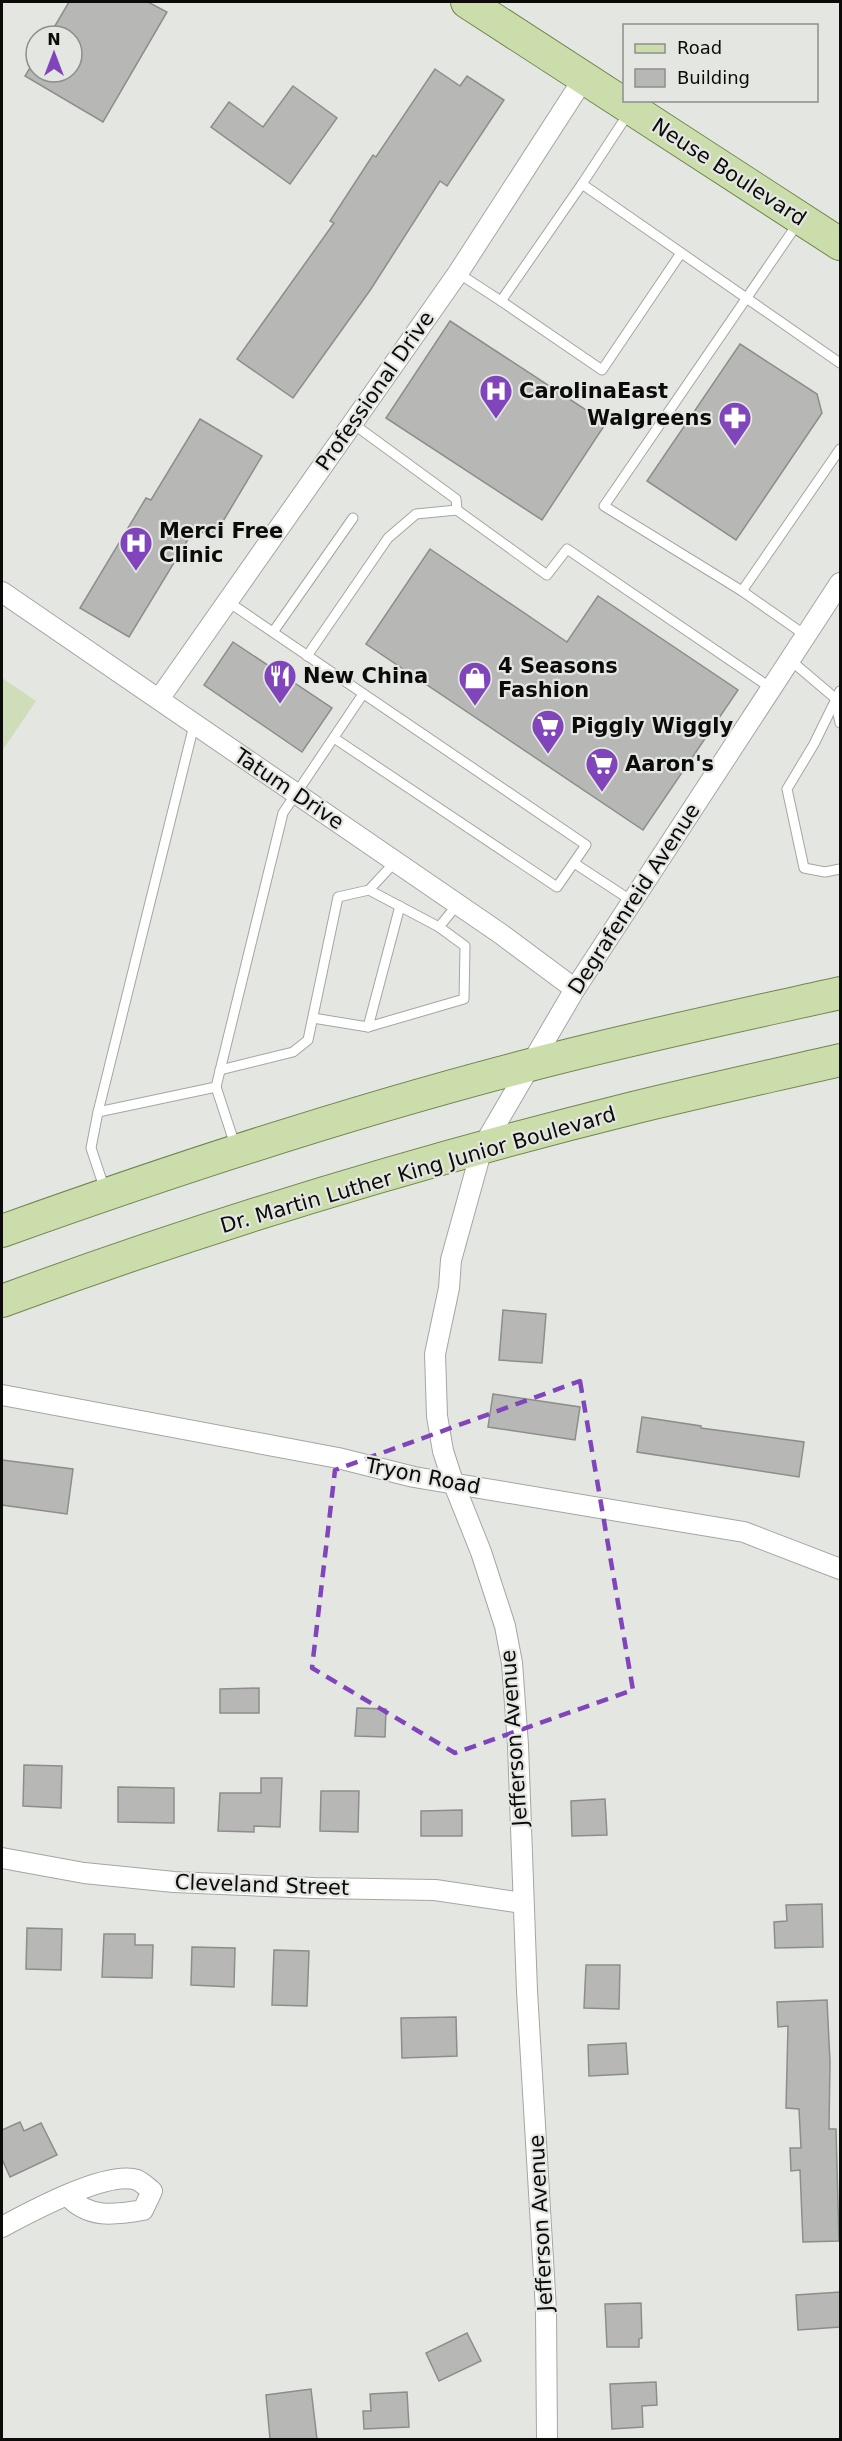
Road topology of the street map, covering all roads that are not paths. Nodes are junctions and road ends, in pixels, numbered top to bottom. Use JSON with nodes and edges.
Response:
{"nodes":[{"id":1,"x":467,"y":2,"type":"edge"},
{"id":2,"x":584,"y":78,"type":"junction"},
{"id":3,"x":631,"y":109,"type":"junction"},
{"id":4,"x":582,"y":184,"type":"junction"},
{"id":5,"x":801,"y":218,"type":"junction"},
{"id":6,"x":840,"y":244,"type":"edge"},
{"id":7,"x":681,"y":253,"type":"junction"},
{"id":8,"x":458,"y":273,"type":"junction"},
{"id":9,"x":745,"y":297,"type":"junction"},
{"id":10,"x":501,"y":302,"type":"junction"},
{"id":11,"x":840,"y":363,"type":"edge"},
{"id":12,"x":352,"y":423,"type":"junction"},
{"id":13,"x":840,"y":449,"type":"edge"},
{"id":14,"x":457,"y":510,"type":"junction"},
{"id":15,"x":353,"y":518,"type":"dead end"},
{"id":16,"x":840,"y":583,"type":"edge"},
{"id":17,"x":742,"y":591,"type":"junction"},
{"id":18,"x":2,"y":592,"type":"edge"},
{"id":19,"x":227,"y":601,"type":"junction"},
{"id":20,"x":273,"y":632,"type":"junction"},
{"id":21,"x":805,"y":635,"type":"junction"},
{"id":22,"x":307,"y":656,"type":"junction"},
{"id":23,"x":789,"y":659,"type":"junction"},
{"id":24,"x":771,"y":688,"type":"junction"},
{"id":25,"x":363,"y":694,"type":"junction"},
{"id":26,"x":839,"y":696,"type":"edge"},
{"id":27,"x":159,"y":699,"type":"junction"},
{"id":28,"x":840,"y":723,"type":"edge"},
{"id":29,"x":194,"y":725,"type":"junction"},
{"id":30,"x":334,"y":738,"type":"junction"},
{"id":31,"x":296,"y":794,"type":"junction"},
{"id":32,"x":395,"y":862,"type":"junction"},
{"id":33,"x":574,"y":863,"type":"junction"},
{"id":34,"x":840,"y":868,"type":"edge"},
{"id":35,"x":369,"y":890,"type":"junction"},
{"id":36,"x":632,"y":901,"type":"junction"},
{"id":37,"x":457,"y":905,"type":"junction"},
{"id":38,"x":400,"y":906,"type":"junction"},
{"id":39,"x":439,"y":927,"type":"junction"},
{"id":40,"x":575,"y":989,"type":"junction"},
{"id":41,"x":840,"y":993,"type":"edge"},
{"id":42,"x":313,"y":1018,"type":"junction"},
{"id":43,"x":368,"y":1027,"type":"junction"},
{"id":44,"x":840,"y":1060,"type":"edge"},
{"id":45,"x":529,"y":1065,"type":"junction"},
{"id":46,"x":220,"y":1070,"type":"junction"},
{"id":47,"x":216,"y":1087,"type":"junction"},
{"id":48,"x":98,"y":1112,"type":"junction"},
{"id":49,"x":482,"y":1148,"type":"junction"},
{"id":50,"x":238,"y":1151,"type":"junction"},
{"id":51,"x":106,"y":1194,"type":"junction"},
{"id":52,"x":2,"y":1231,"type":"edge"},
{"id":53,"x":2,"y":1301,"type":"edge"},
{"id":54,"x":2,"y":1395,"type":"edge"},
{"id":55,"x":453,"y":1482,"type":"junction"},
{"id":56,"x":840,"y":1569,"type":"edge"},
{"id":57,"x":2,"y":1858,"type":"edge"},
{"id":58,"x":523,"y":1903,"type":"junction"},
{"id":59,"x":67,"y":2195,"type":"dead end"},
{"id":60,"x":2,"y":2227,"type":"edge"},
{"id":61,"x":548,"y":2439,"type":"edge"}],
"edges":[{"from":1,"to":2,"type":"main road","name":"Neuse Boulevard"},
{"from":2,"to":3,"type":"main road","name":"Neuse Boulevard"},
{"from":2,"to":8,"type":"street","name":"Professional Drive"},
{"from":3,"to":4,"type":"lane"},
{"from":3,"to":5,"type":"main road","name":"Neuse Boulevard"},
{"from":4,"to":7,"type":"lane"},
{"from":4,"to":10,"type":"lane"},
{"from":5,"to":6,"type":"main road","name":"Neuse Boulevard"},
{"from":5,"to":9,"type":"lane"},
{"from":7,"to":9,"type":"lane"},
{"from":7,"to":10,"type":"lane"},
{"from":8,"to":10,"type":"lane"},
{"from":8,"to":12,"type":"street","name":"Professional Drive"},
{"from":9,"to":11,"type":"lane"},
{"from":9,"to":17,"type":"lane"},
{"from":12,"to":14,"type":"lane"},
{"from":12,"to":19,"type":"street","name":"Professional Drive"},
{"from":13,"to":17,"type":"lane"},
{"from":14,"to":22,"type":"lane"},
{"from":14,"to":24,"type":"lane"},
{"from":15,"to":20,"type":"lane"},
{"from":16,"to":21,"type":"street","name":"Degrafenreid Avenue"},
{"from":17,"to":21,"type":"lane"},
{"from":18,"to":27,"type":"street","name":"Tatum Drive"},
{"from":19,"to":20,"type":"lane"},
{"from":19,"to":27,"type":"street","name":"Professional Drive"},
{"from":20,"to":22,"type":"lane"},
{"from":21,"to":23,"type":"street","name":"Degrafenreid Avenue"},
{"from":22,"to":25,"type":"lane"},
{"from":23,"to":24,"type":"street","name":"Degrafenreid Avenue"},
{"from":23,"to":26,"type":"lane"},
{"from":24,"to":36,"type":"street","name":"Degrafenreid Avenue"},
{"from":25,"to":30,"type":"lane"},
{"from":25,"to":33,"type":"lane"},
{"from":26,"to":28,"type":"lane"},
{"from":26,"to":34,"type":"lane"},
{"from":27,"to":29,"type":"street","name":"Tatum Drive"},
{"from":29,"to":31,"type":"street","name":"Tatum Drive"},
{"from":29,"to":48,"type":"lane"},
{"from":30,"to":31,"type":"lane"},
{"from":30,"to":33,"type":"lane"},
{"from":31,"to":32,"type":"street","name":"Tatum Drive"},
{"from":31,"to":46,"type":"lane"},
{"from":32,"to":35,"type":"lane"},
{"from":32,"to":37,"type":"street","name":"Tatum Drive"},
{"from":33,"to":36,"type":"lane"},
{"from":35,"to":38,"type":"lane"},
{"from":35,"to":42,"type":"lane"},
{"from":36,"to":40,"type":"street","name":"Degrafenreid Avenue"},
{"from":37,"to":39,"type":"lane"},
{"from":37,"to":40,"type":"street","name":"Tatum Drive"},
{"from":38,"to":39,"type":"lane"},
{"from":38,"to":43,"type":"lane"},
{"from":39,"to":43,"type":"lane"},
{"from":40,"to":45,"type":"street","name":"Degrafenreid Avenue"},
{"from":41,"to":45,"type":"main road"},
{"from":42,"to":43,"type":"lane"},
{"from":42,"to":46,"type":"lane"},
{"from":44,"to":49,"type":"main road","name":"Dr. Martin Luther King Junior Boulevard"},
{"from":45,"to":49,"type":"street","name":"Jefferson Avenue"},
{"from":45,"to":50,"type":"main road"},
{"from":46,"to":47,"type":"lane"},
{"from":47,"to":48,"type":"lane"},
{"from":47,"to":50,"type":"lane"},
{"from":48,"to":51,"type":"lane"},
{"from":49,"to":53,"type":"main road","name":"Dr. Martin Luther King Junior Boulevard"},
{"from":49,"to":55,"type":"street","name":"Jefferson Avenue"},
{"from":50,"to":51,"type":"main road"},
{"from":51,"to":52,"type":"main road"},
{"from":54,"to":55,"type":"street","name":"Tryon Road"},
{"from":55,"to":56,"type":"street","name":"Tryon Road"},
{"from":55,"to":58,"type":"street","name":"Jefferson Avenue"},
{"from":57,"to":58,"type":"street","name":"Cleveland Street"},
{"from":58,"to":61,"type":"street","name":"Jefferson Avenue"},
{"from":59,"to":60,"type":"street"}]}
